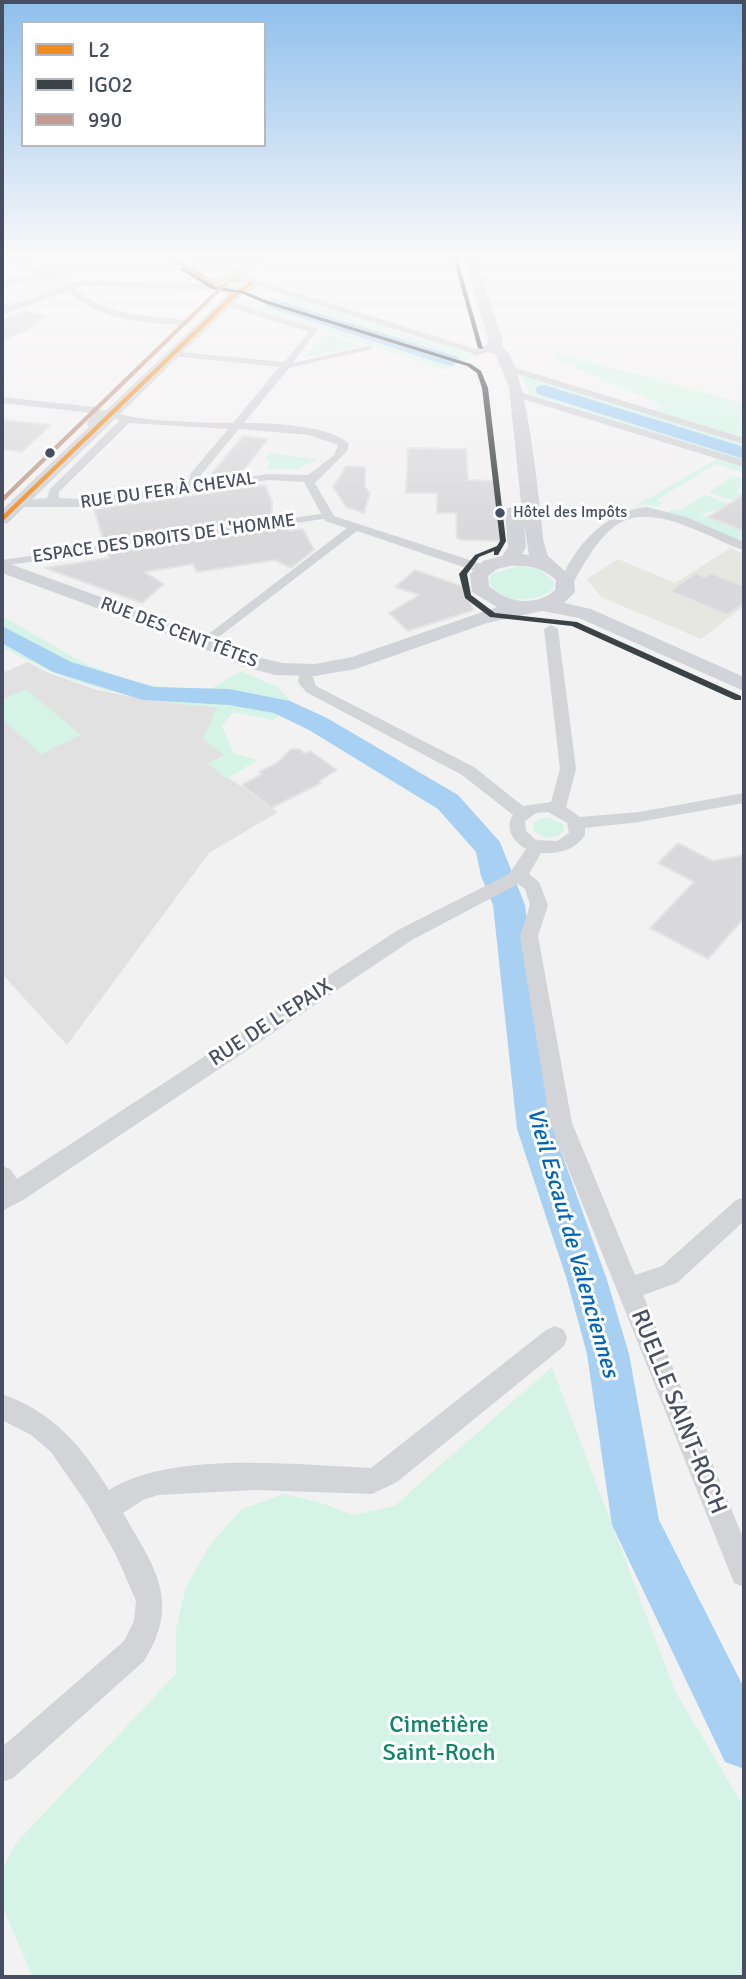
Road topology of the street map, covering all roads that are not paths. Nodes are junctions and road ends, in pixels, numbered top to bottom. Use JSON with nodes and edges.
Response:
{"nodes":[{"id":1,"x":162,"y":349,"type":"edge"},
{"id":2,"x":176,"y":349,"type":"edge"},
{"id":3,"x":300,"y":349,"type":"edge"},
{"id":4,"x":359,"y":349,"type":"edge"},
{"id":5,"x":477,"y":349,"type":"edge"},
{"id":6,"x":490,"y":349,"type":"edge"},
{"id":7,"x":173,"y":353,"type":"junction"},
{"id":8,"x":489,"y":353,"type":"junction"},
{"id":9,"x":287,"y":366,"type":"junction"},
{"id":10,"x":510,"y":369,"type":"junction"},
{"id":11,"x":517,"y":394,"type":"junction"},
{"id":12,"x":2,"y":400,"type":"edge"},
{"id":13,"x":102,"y":412,"type":"junction"},
{"id":14,"x":127,"y":419,"type":"junction"},
{"id":15,"x":236,"y":426,"type":"junction"},
{"id":16,"x":744,"y":441,"type":"edge"},
{"id":17,"x":744,"y":464,"type":"edge"},
{"id":18,"x":311,"y":479,"type":"junction"},
{"id":19,"x":193,"y":487,"type":"junction"},
{"id":20,"x":2,"y":496,"type":"edge"},
{"id":21,"x":55,"y":501,"type":"junction"},
{"id":22,"x":18,"y":503,"type":"junction"},
{"id":23,"x":327,"y":516,"type":"junction"},
{"id":24,"x":2,"y":519,"type":"edge"},
{"id":25,"x":354,"y":528,"type":"junction"},
{"id":26,"x":744,"y":546,"type":"edge"},
{"id":27,"x":509,"y":560,"type":"junction"},
{"id":28,"x":545,"y":564,"type":"junction"},
{"id":29,"x":2,"y":565,"type":"edge"},
{"id":30,"x":483,"y":569,"type":"junction"},
{"id":31,"x":566,"y":585,"type":"junction"},
{"id":32,"x":535,"y":606,"type":"junction"},
{"id":33,"x":489,"y":607,"type":"junction"},
{"id":34,"x":551,"y":629,"type":"dead end"},
{"id":35,"x":206,"y":642,"type":"junction"},
{"id":36,"x":304,"y":671,"type":"junction"},
{"id":37,"x":744,"y":673,"type":"edge"},
{"id":38,"x":744,"y":685,"type":"edge"},
{"id":39,"x":744,"y":798,"type":"edge"},
{"id":40,"x":556,"y":809,"type":"junction"},
{"id":41,"x":522,"y":814,"type":"junction"},
{"id":42,"x":577,"y":824,"type":"junction"},
{"id":43,"x":536,"y":846,"type":"junction"},
{"id":44,"x":515,"y":877,"type":"junction"},
{"id":45,"x":6,"y":1190,"type":"edge"},
{"id":46,"x":744,"y":1207,"type":"edge"},
{"id":47,"x":629,"y":1288,"type":"junction"},
{"id":48,"x":555,"y":1338,"type":"dead end"},
{"id":49,"x":2,"y":1407,"type":"edge"},
{"id":50,"x":103,"y":1510,"type":"junction"},
{"id":51,"x":744,"y":1573,"type":"edge"},
{"id":52,"x":2,"y":1768,"type":"edge"}],
"edges":[{"from":1,"to":13,"type":"main road"},
{"from":2,"to":7,"type":"main road"},
{"from":3,"to":9,"type":"street"},
{"from":4,"to":9,"type":"street"},
{"from":5,"to":8,"type":"street"},
{"from":6,"to":8,"type":"main road"},
{"from":7,"to":9,"type":"street"},
{"from":7,"to":13,"type":"main road"},
{"from":8,"to":10,"type":"main road"},
{"from":8,"to":27,"type":"main road"},
{"from":9,"to":15,"type":"street"},
{"from":10,"to":11,"type":"main road"},
{"from":10,"to":16,"type":"street"},
{"from":11,"to":17,"type":"street"},
{"from":11,"to":28,"type":"main road"},
{"from":12,"to":13,"type":"street"},
{"from":13,"to":14,"type":"street"},
{"from":13,"to":20,"type":"main road"},
{"from":13,"to":22,"type":"main road"},
{"from":14,"to":15,"type":"street"},
{"from":14,"to":21,"type":"street","name":"RUE DU FER À CHEVAL"},
{"from":15,"to":18,"type":"street"},
{"from":15,"to":19,"type":"street"},
{"from":18,"to":19,"type":"street","name":"RUE DU FER À CHEVAL"},
{"from":18,"to":23,"type":"street"},
{"from":19,"to":21,"type":"street","name":"RUE DU FER À CHEVAL"},
{"from":21,"to":22,"type":"street"},
{"from":22,"to":24,"type":"main road"},
{"from":23,"to":25,"type":"street"},
{"from":23,"to":29,"type":"street","name":"ESPACE DES DROITS DE L'HOMME"},
{"from":25,"to":30,"type":"street"},
{"from":25,"to":35,"type":"street"},
{"from":26,"to":31,"type":"street"},
{"from":27,"to":28,"type":"main road"},
{"from":27,"to":30,"type":"main road"},
{"from":28,"to":31,"type":"main road"},
{"from":29,"to":35,"type":"main road","name":"RUE DES CENT TÊTES"},
{"from":30,"to":33,"type":"main road"},
{"from":31,"to":32,"type":"main road"},
{"from":31,"to":37,"type":"main road"},
{"from":32,"to":33,"type":"main road","name":"RUE DES CENT TÊTES"},
{"from":32,"to":38,"type":"main road"},
{"from":33,"to":36,"type":"main road","name":"RUE DES CENT TÊTES"},
{"from":34,"to":40,"type":"street"},
{"from":35,"to":36,"type":"main road","name":"RUE DES CENT TÊTES"},
{"from":36,"to":41,"type":"street"},
{"from":39,"to":42,"type":"street"},
{"from":40,"to":41,"type":"street"},
{"from":40,"to":42,"type":"street"},
{"from":41,"to":43,"type":"street"},
{"from":42,"to":43,"type":"street"},
{"from":43,"to":44,"type":"street"},
{"from":44,"to":45,"type":"street","name":"RUE DE L'EPAIX"},
{"from":44,"to":47,"type":"street","name":"RUELLE SAINT-ROCH"},
{"from":46,"to":47,"type":"street"},
{"from":47,"to":51,"type":"street","name":"RUELLE SAINT-ROCH"},
{"from":48,"to":50,"type":"street"},
{"from":49,"to":50,"type":"street"},
{"from":50,"to":52,"type":"street"}]}
